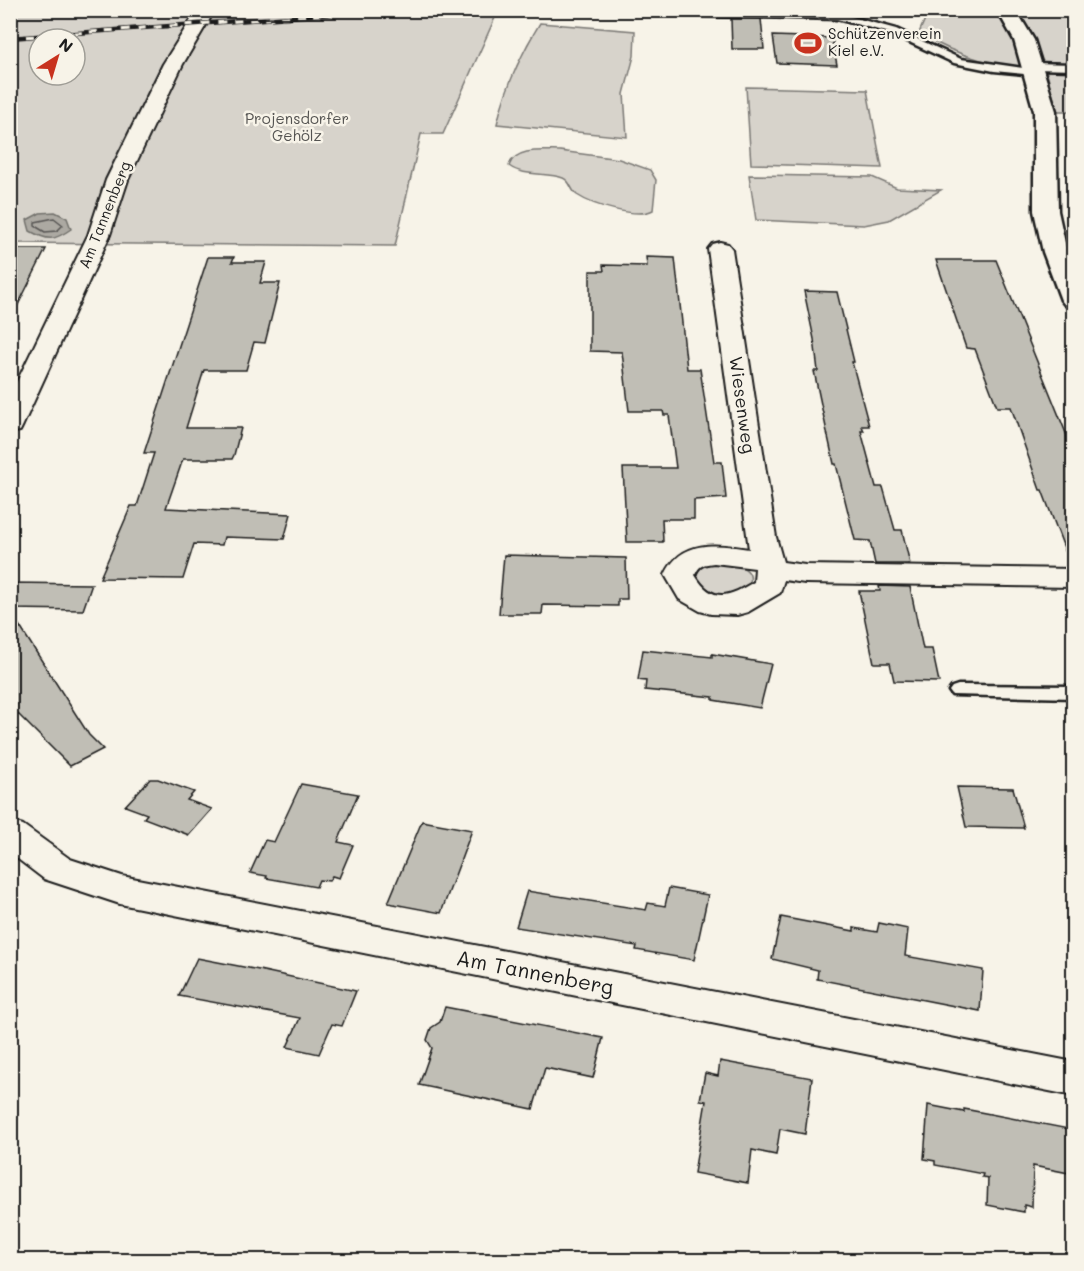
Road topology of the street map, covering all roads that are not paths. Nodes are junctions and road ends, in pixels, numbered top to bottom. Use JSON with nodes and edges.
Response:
{"nodes":[{"id":1,"x":206,"y":10,"type":"edge"},
{"id":2,"x":1006,"y":10,"type":"edge"},
{"id":3,"x":667,"y":12,"type":"dead end"},
{"id":4,"x":1074,"y":67,"type":"edge"},
{"id":5,"x":1033,"y":69,"type":"junction"},
{"id":6,"x":720,"y":249,"type":"dead end"},
{"id":7,"x":1074,"y":300,"type":"edge"},
{"id":8,"x":10,"y":424,"type":"edge"},
{"id":9,"x":1074,"y":578,"type":"edge"},
{"id":10,"x":958,"y":691,"type":"dead end"},
{"id":11,"x":1074,"y":692,"type":"edge"},
{"id":12,"x":10,"y":834,"type":"edge"},
{"id":13,"x":1074,"y":1079,"type":"edge"}],
"edges":[{"from":1,"to":8,"type":"street","name":"Am Tannenberg"},
{"from":2,"to":5,"type":"street"},
{"from":3,"to":5,"type":"lane"},
{"from":4,"to":5,"type":"lane"},
{"from":5,"to":7,"type":"street"},
{"from":6,"to":9,"type":"street","name":"Wiesenweg"},
{"from":10,"to":11,"type":"lane"},
{"from":12,"to":13,"type":"street","name":"Am Tannenberg"}]}
